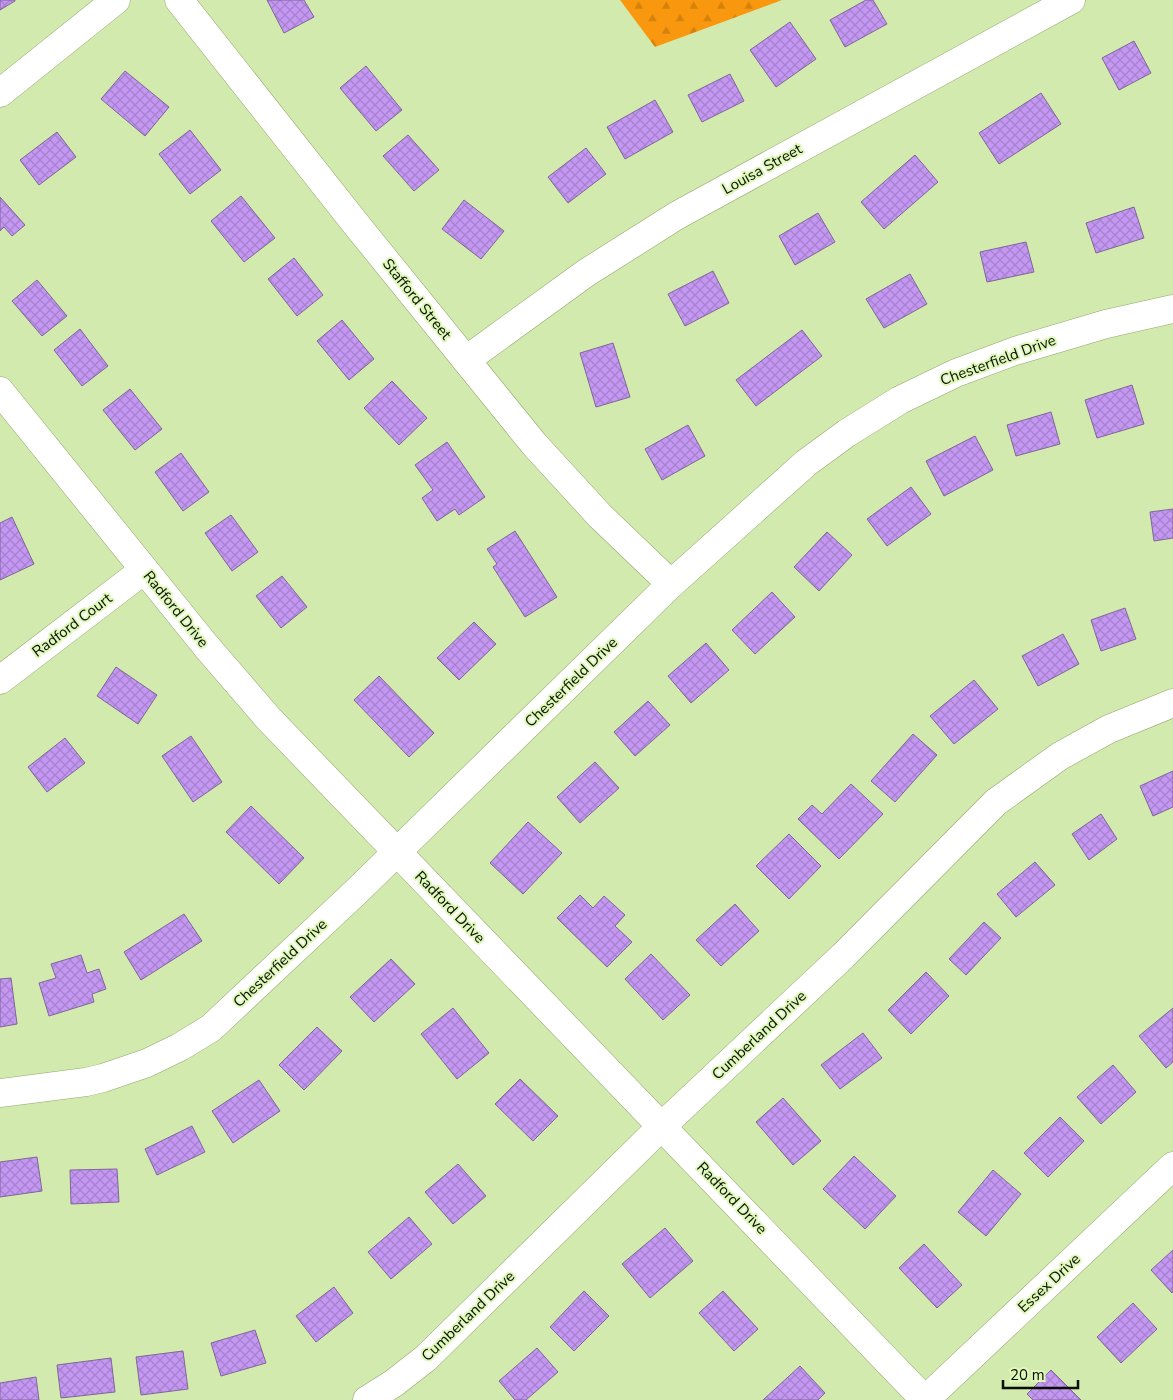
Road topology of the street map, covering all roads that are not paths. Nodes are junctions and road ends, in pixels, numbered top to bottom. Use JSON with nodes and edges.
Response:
{"nodes":[{"id":1,"x":116,"y":0,"type":"edge"},
{"id":2,"x":179,"y":0,"type":"edge"},
{"id":3,"x":1071,"y":0,"type":"edge"},
{"id":4,"x":0,"y":93,"type":"edge"},
{"id":5,"x":1173,"y":309,"type":"edge"},
{"id":6,"x":466,"y":360,"type":"junction"},
{"id":7,"x":0,"y":391,"type":"edge"},
{"id":8,"x":144,"y":570,"type":"junction"},
{"id":9,"x":671,"y":584,"type":"junction"},
{"id":10,"x":0,"y":680,"type":"edge"},
{"id":11,"x":1173,"y":703,"type":"edge"},
{"id":12,"x":397,"y":852,"type":"junction"},
{"id":13,"x":0,"y":1093,"type":"edge"},
{"id":14,"x":662,"y":1126,"type":"junction"},
{"id":15,"x":1173,"y":1166,"type":"edge"},
{"id":16,"x":368,"y":1400,"type":"edge"},
{"id":17,"x":925,"y":1400,"type":"edge"}],
"edges":[{"from":1,"to":4,"type":"street"},
{"from":2,"to":6,"type":"street","name":"Stafford Street"},
{"from":3,"to":6,"type":"street","name":"Louisa Street"},
{"from":5,"to":9,"type":"street","name":"Chesterfield Drive"},
{"from":6,"to":9,"type":"street","name":"Stafford Street"},
{"from":7,"to":8,"type":"street","name":"Radford Drive"},
{"from":8,"to":10,"type":"street","name":"Radford Court"},
{"from":8,"to":12,"type":"street","name":"Radford Drive"},
{"from":9,"to":12,"type":"street","name":"Chesterfield Drive"},
{"from":11,"to":14,"type":"street","name":"Cumberland Drive"},
{"from":12,"to":13,"type":"street","name":"Chesterfield Drive"},
{"from":12,"to":14,"type":"street","name":"Radford Drive"},
{"from":14,"to":16,"type":"street","name":"Cumberland Drive"},
{"from":14,"to":17,"type":"street","name":"Radford Drive"},
{"from":15,"to":17,"type":"street","name":"Essex Drive"}]}
